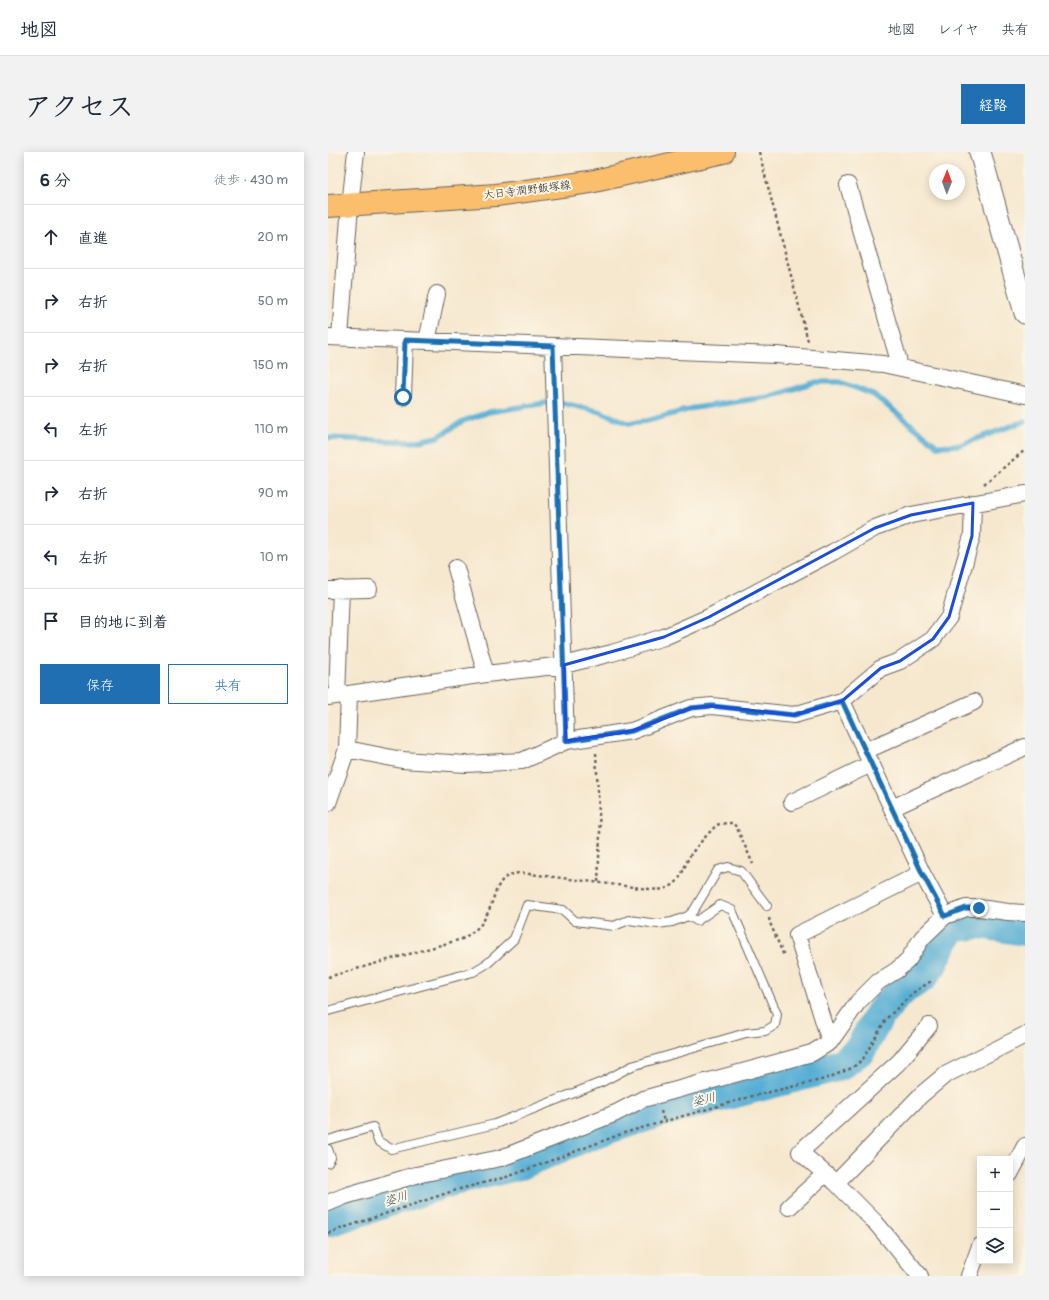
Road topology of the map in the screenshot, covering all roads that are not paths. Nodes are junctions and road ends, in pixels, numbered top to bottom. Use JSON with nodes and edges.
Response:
{"nodes":[{"id":1,"x":356,"y":152,"type":"edge"},
{"id":2,"x":723,"y":152,"type":"edge"},
{"id":3,"x":980,"y":152,"type":"edge"},
{"id":4,"x":848,"y":185,"type":"dead end"},
{"id":5,"x":350,"y":205,"type":"junction"},
{"id":6,"x":328,"y":206,"type":"edge"},
{"id":7,"x":438,"y":294,"type":"dead end"},
{"id":8,"x":1025,"y":313,"type":"edge"},
{"id":9,"x":334,"y":337,"type":"edge"},
{"id":10,"x":405,"y":340,"type":"junction"},
{"id":11,"x":427,"y":341,"type":"junction"},
{"id":12,"x":553,"y":346,"type":"junction"},
{"id":13,"x":899,"y":367,"type":"junction"},
{"id":14,"x":1025,"y":395,"type":"edge"},
{"id":15,"x":403,"y":397,"type":"dead end"},
{"id":16,"x":1025,"y":494,"type":"edge"},
{"id":17,"x":973,"y":503,"type":"junction"},
{"id":18,"x":456,"y":568,"type":"dead end"},
{"id":19,"x":369,"y":589,"type":"dead end"},
{"id":20,"x":335,"y":590,"type":"edge"},
{"id":21,"x":564,"y":665,"type":"junction"},
{"id":22,"x":486,"y":674,"type":"junction"},
{"id":23,"x":338,"y":696,"type":"edge"},
{"id":24,"x":842,"y":701,"type":"junction"},
{"id":25,"x":974,"y":702,"type":"dead end"},
{"id":26,"x":566,"y":741,"type":"junction"},
{"id":27,"x":1025,"y":747,"type":"edge"},
{"id":28,"x":347,"y":749,"type":"junction"},
{"id":29,"x":868,"y":758,"type":"junction"},
{"id":30,"x":792,"y":802,"type":"dead end"},
{"id":31,"x":328,"y":803,"type":"edge"},
{"id":32,"x":892,"y":808,"type":"junction"},
{"id":33,"x":922,"y":873,"type":"junction"},
{"id":34,"x":767,"y":906,"type":"dead end"},
{"id":35,"x":1025,"y":913,"type":"edge"},
{"id":36,"x":688,"y":916,"type":"junction"},
{"id":37,"x":945,"y":916,"type":"junction"},
{"id":38,"x":328,"y":1011,"type":"edge"},
{"id":39,"x":929,"y":1026,"type":"dead end"},
{"id":40,"x":1025,"y":1035,"type":"edge"},
{"id":41,"x":830,"y":1042,"type":"junction"},
{"id":42,"x":328,"y":1140,"type":"edge"},
{"id":43,"x":1025,"y":1146,"type":"edge"},
{"id":44,"x":328,"y":1150,"type":"edge"},
{"id":45,"x":328,"y":1163,"type":"edge"},
{"id":46,"x":1013,"y":1168,"type":"edge"},
{"id":47,"x":831,"y":1178,"type":"junction"},
{"id":48,"x":328,"y":1203,"type":"edge"},
{"id":49,"x":789,"y":1207,"type":"dead end"},
{"id":50,"x":977,"y":1254,"type":"edge"},
{"id":51,"x":920,"y":1276,"type":"edge"},
{"id":52,"x":969,"y":1276,"type":"edge"}],
"edges":[{"from":1,"to":5,"type":"street"},
{"from":2,"to":5,"type":"main road","name":"大日寺潤野飯塚線"},
{"from":3,"to":8,"type":"street"},
{"from":4,"to":13,"type":"street"},
{"from":5,"to":6,"type":"main road","name":"大日寺潤野飯塚線"},
{"from":5,"to":9,"type":"street"},
{"from":7,"to":11,"type":"street"},
{"from":9,"to":10,"type":"street"},
{"from":10,"to":11,"type":"street"},
{"from":10,"to":15,"type":"street"},
{"from":11,"to":12,"type":"street"},
{"from":12,"to":13,"type":"street"},
{"from":12,"to":21,"type":"street"},
{"from":13,"to":14,"type":"street"},
{"from":16,"to":17,"type":"street"},
{"from":17,"to":21,"type":"street"},
{"from":17,"to":24,"type":"street"},
{"from":18,"to":22,"type":"street"},
{"from":19,"to":20,"type":"street"},
{"from":20,"to":23,"type":"street"},
{"from":21,"to":22,"type":"street"},
{"from":21,"to":26,"type":"street"},
{"from":22,"to":23,"type":"street"},
{"from":23,"to":28,"type":"street"},
{"from":24,"to":26,"type":"street"},
{"from":24,"to":29,"type":"street"},
{"from":25,"to":29,"type":"street"},
{"from":26,"to":28,"type":"street"},
{"from":27,"to":32,"type":"street"},
{"from":28,"to":31,"type":"street"},
{"from":29,"to":30,"type":"street"},
{"from":29,"to":32,"type":"street"},
{"from":32,"to":33,"type":"street"},
{"from":33,"to":37,"type":"street"},
{"from":33,"to":41,"type":"street"},
{"from":34,"to":36,"type":"lane"},
{"from":35,"to":37,"type":"street"},
{"from":36,"to":38,"type":"lane"},
{"from":36,"to":42,"type":"lane"},
{"from":37,"to":41,"type":"street"},
{"from":39,"to":47,"type":"street"},
{"from":40,"to":47,"type":"street"},
{"from":41,"to":48,"type":"street"},
{"from":43,"to":46,"type":"street"},
{"from":44,"to":45,"type":"lane"},
{"from":47,"to":49,"type":"street"},
{"from":47,"to":51,"type":"street"},
{"from":50,"to":52,"type":"street"}]}
